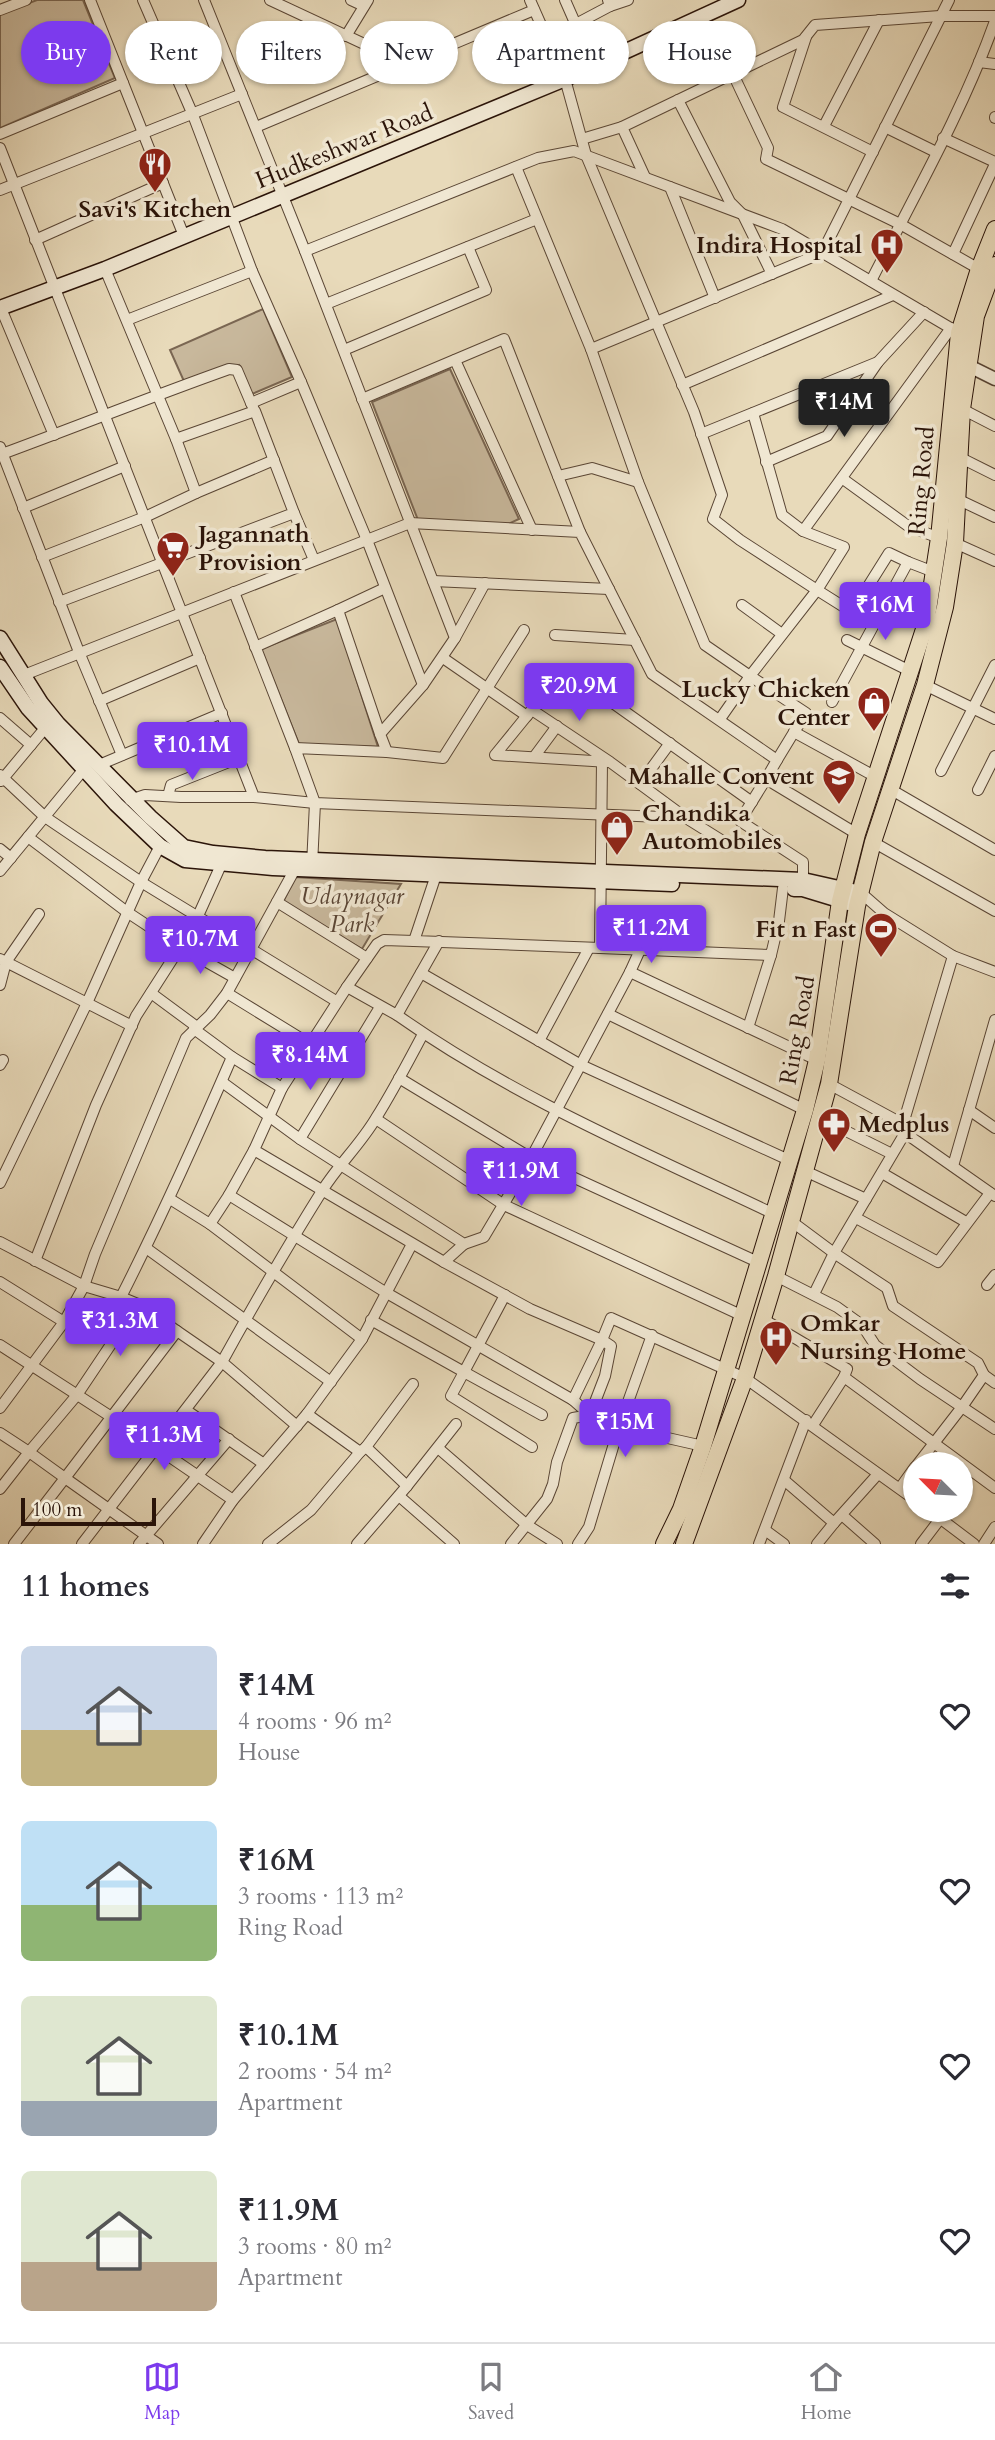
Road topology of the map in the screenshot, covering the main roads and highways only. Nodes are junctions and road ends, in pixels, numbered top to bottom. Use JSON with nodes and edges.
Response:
{"nodes":[{"id":1,"x":738,"y":0,"type":"edge"},
{"id":2,"x":995,"y":229,"type":"edge"},
{"id":3,"x":987,"y":267,"type":"edge"},
{"id":4,"x":0,"y":307,"type":"edge"},
{"id":5,"x":947,"y":540,"type":"junction"},
{"id":6,"x":0,"y":638,"type":"edge"},
{"id":7,"x":0,"y":667,"type":"edge"},
{"id":8,"x":295,"y":863,"type":"junction"},
{"id":9,"x":312,"y":864,"type":"junction"},
{"id":10,"x":600,"y":876,"type":"junction"},
{"id":11,"x":841,"y":895,"type":"junction"},
{"id":12,"x":863,"y":901,"type":"junction"},
{"id":13,"x":813,"y":1114,"type":"junction"},
{"id":14,"x":664,"y":1544,"type":"edge"},
{"id":15,"x":684,"y":1544,"type":"edge"}],
"edges":[{"from":1,"to":4,"type":"main road","name":"Hudkeshwar Road"},
{"from":2,"to":3,"type":"highway","name":"Ring Road"},
{"from":3,"to":5,"type":"highway","name":"Ring Road"},
{"from":3,"to":5,"type":"highway","name":"Ring Road"},
{"from":5,"to":11,"type":"highway","name":"Ring Road"},
{"from":5,"to":12,"type":"highway","name":"Ring Road"},
{"from":6,"to":8,"type":"main road"},
{"from":7,"to":8,"type":"main road"},
{"from":8,"to":9,"type":"main road"},
{"from":9,"to":10,"type":"main road"},
{"from":9,"to":10,"type":"main road"},
{"from":10,"to":11,"type":"main road"},
{"from":10,"to":11,"type":"main road"},
{"from":11,"to":12,"type":"main road"},
{"from":11,"to":13,"type":"highway","name":"Ring Road"},
{"from":12,"to":13,"type":"highway","name":"Ring Road"},
{"from":13,"to":14,"type":"highway","name":"Ring Road"},
{"from":13,"to":15,"type":"highway","name":"Ring Road"}]}
